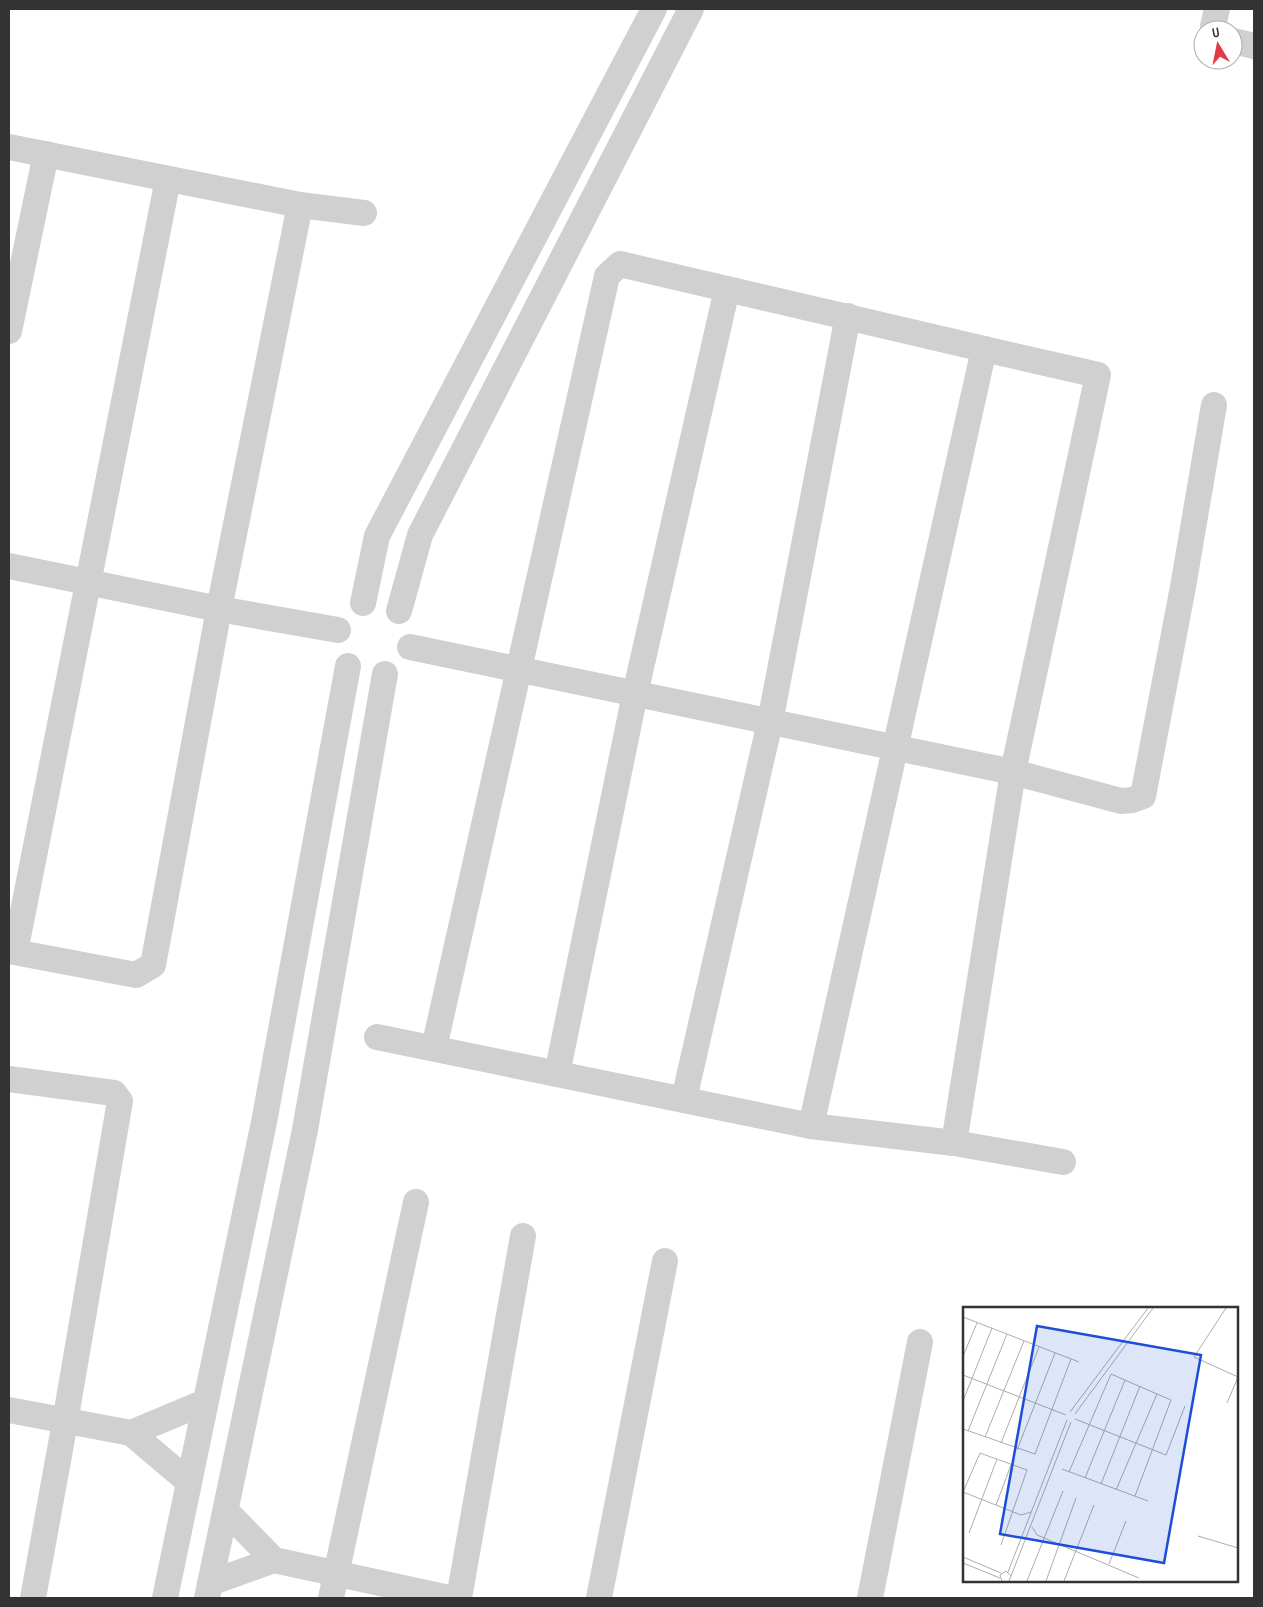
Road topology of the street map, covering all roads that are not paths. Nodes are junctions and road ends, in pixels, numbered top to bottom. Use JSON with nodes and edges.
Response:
{"nodes":[{"id":1,"x":654,"y":9,"type":"edge"},
{"id":2,"x":691,"y":9,"type":"edge"},
{"id":3,"x":9,"y":147,"type":"edge"},
{"id":4,"x":46,"y":154,"type":"junction"},
{"id":5,"x":168,"y":179,"type":"junction"},
{"id":6,"x":300,"y":205,"type":"junction"},
{"id":7,"x":364,"y":213,"type":"dead end"},
{"id":8,"x":727,"y":289,"type":"junction"},
{"id":9,"x":848,"y":316,"type":"junction"},
{"id":10,"x":9,"y":331,"type":"edge"},
{"id":11,"x":984,"y":349,"type":"junction"},
{"id":12,"x":1214,"y":405,"type":"dead end"},
{"id":13,"x":9,"y":566,"type":"edge"},
{"id":14,"x":89,"y":582,"type":"junction"},
{"id":15,"x":363,"y":603,"type":"junction"},
{"id":16,"x":219,"y":609,"type":"junction"},
{"id":17,"x":400,"y":612,"type":"junction"},
{"id":18,"x":338,"y":630,"type":"junction"},
{"id":19,"x":410,"y":647,"type":"junction"},
{"id":20,"x":348,"y":666,"type":"junction"},
{"id":21,"x":518,"y":670,"type":"junction"},
{"id":22,"x":385,"y":674,"type":"junction"},
{"id":23,"x":635,"y":694,"type":"junction"},
{"id":24,"x":770,"y":722,"type":"junction"},
{"id":25,"x":896,"y":747,"type":"junction"},
{"id":26,"x":1013,"y":772,"type":"junction"},
{"id":27,"x":12,"y":952,"type":"edge"},
{"id":28,"x":377,"y":1036,"type":"dead end"},
{"id":29,"x":434,"y":1048,"type":"junction"},
{"id":30,"x":558,"y":1074,"type":"junction"},
{"id":31,"x":9,"y":1079,"type":"edge"},
{"id":32,"x":684,"y":1099,"type":"junction"},
{"id":33,"x":811,"y":1126,"type":"junction"},
{"id":34,"x":954,"y":1143,"type":"junction"},
{"id":35,"x":1063,"y":1162,"type":"dead end"},
{"id":36,"x":416,"y":1202,"type":"dead end"},
{"id":37,"x":523,"y":1236,"type":"dead end"},
{"id":38,"x":665,"y":1261,"type":"dead end"},
{"id":39,"x":920,"y":1342,"type":"dead end"},
{"id":40,"x":206,"y":1402,"type":"junction"},
{"id":41,"x":9,"y":1410,"type":"edge"},
{"id":42,"x":65,"y":1422,"type":"junction"},
{"id":43,"x":131,"y":1433,"type":"junction"},
{"id":44,"x":189,"y":1482,"type":"junction"},
{"id":45,"x":226,"y":1510,"type":"junction"},
{"id":46,"x":274,"y":1560,"type":"junction"},
{"id":47,"x":334,"y":1586,"type":"edge"},
{"id":48,"x":209,"y":1591,"type":"edge"},
{"id":49,"x":33,"y":1598,"type":"edge"},
{"id":50,"x":165,"y":1598,"type":"edge"},
{"id":51,"x":449,"y":1598,"type":"edge"},
{"id":52,"x":459,"y":1598,"type":"edge"},
{"id":53,"x":599,"y":1598,"type":"edge"},
{"id":54,"x":870,"y":1598,"type":"edge"}],
"edges":[{"from":1,"to":15,"type":"street"},
{"from":2,"to":17,"type":"street"},
{"from":3,"to":4,"type":"street"},
{"from":4,"to":5,"type":"street"},
{"from":4,"to":10,"type":"street"},
{"from":5,"to":6,"type":"street"},
{"from":5,"to":14,"type":"street"},
{"from":6,"to":7,"type":"street"},
{"from":6,"to":16,"type":"street"},
{"from":8,"to":9,"type":"street"},
{"from":8,"to":21,"type":"street"},
{"from":8,"to":23,"type":"street"},
{"from":9,"to":11,"type":"street"},
{"from":9,"to":24,"type":"street"},
{"from":11,"to":25,"type":"street"},
{"from":11,"to":26,"type":"street"},
{"from":12,"to":26,"type":"street"},
{"from":13,"to":14,"type":"street"},
{"from":14,"to":16,"type":"street"},
{"from":14,"to":27,"type":"street"},
{"from":15,"to":17,"type":"street"},
{"from":15,"to":18,"type":"street"},
{"from":16,"to":18,"type":"street"},
{"from":16,"to":27,"type":"street"},
{"from":17,"to":19,"type":"street"},
{"from":18,"to":20,"type":"street"},
{"from":19,"to":21,"type":"street"},
{"from":19,"to":22,"type":"street"},
{"from":20,"to":22,"type":"street"},
{"from":20,"to":40,"type":"street"},
{"from":21,"to":23,"type":"street"},
{"from":21,"to":29,"type":"street"},
{"from":22,"to":45,"type":"street"},
{"from":23,"to":24,"type":"street"},
{"from":23,"to":30,"type":"street"},
{"from":24,"to":25,"type":"street"},
{"from":24,"to":32,"type":"street"},
{"from":25,"to":26,"type":"street"},
{"from":25,"to":33,"type":"street"},
{"from":26,"to":34,"type":"street"},
{"from":28,"to":29,"type":"street"},
{"from":29,"to":30,"type":"street"},
{"from":30,"to":32,"type":"street"},
{"from":31,"to":42,"type":"street"},
{"from":32,"to":33,"type":"street"},
{"from":33,"to":34,"type":"street"},
{"from":34,"to":35,"type":"street"},
{"from":36,"to":47,"type":"street"},
{"from":37,"to":52,"type":"street"},
{"from":38,"to":53,"type":"street"},
{"from":39,"to":54,"type":"street"},
{"from":40,"to":43,"type":"street"},
{"from":40,"to":44,"type":"street"},
{"from":41,"to":42,"type":"street"},
{"from":42,"to":43,"type":"street"},
{"from":42,"to":49,"type":"street"},
{"from":43,"to":44,"type":"street"},
{"from":44,"to":50,"type":"street"},
{"from":45,"to":46,"type":"street"},
{"from":45,"to":48,"type":"street"},
{"from":46,"to":47,"type":"street"},
{"from":46,"to":48,"type":"street"},
{"from":47,"to":51,"type":"street"}]}
